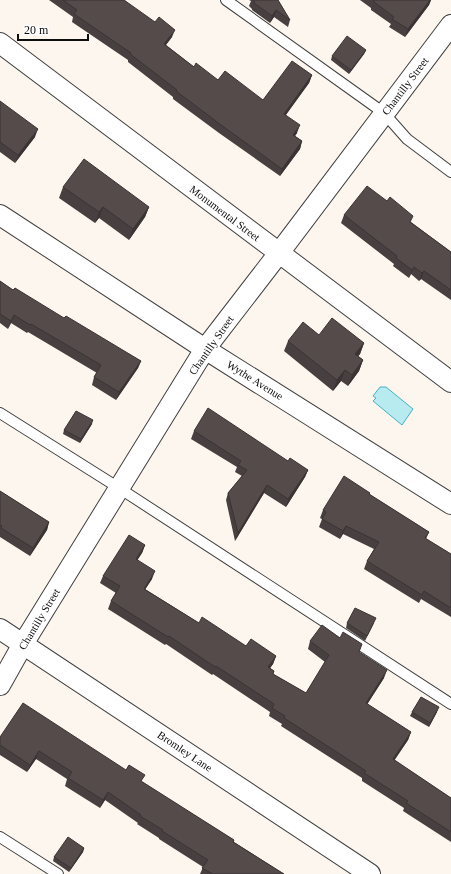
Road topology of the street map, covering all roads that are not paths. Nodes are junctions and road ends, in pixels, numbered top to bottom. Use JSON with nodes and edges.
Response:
{"nodes":[{"id":1,"x":226,"y":0,"type":"edge"},
{"id":2,"x":451,"y":25,"type":"edge"},
{"id":3,"x":0,"y":43,"type":"edge"},
{"id":4,"x":384,"y":113,"type":"junction"},
{"id":5,"x":451,"y":172,"type":"edge"},
{"id":6,"x":0,"y":214,"type":"edge"},
{"id":7,"x":279,"y":253,"type":"junction"},
{"id":8,"x":205,"y":349,"type":"junction"},
{"id":9,"x":451,"y":382,"type":"edge"},
{"id":10,"x":0,"y":413,"type":"edge"},
{"id":11,"x":119,"y":488,"type":"junction"},
{"id":12,"x":451,"y":504,"type":"edge"},
{"id":13,"x":0,"y":629,"type":"edge"},
{"id":14,"x":23,"y":644,"type":"junction"},
{"id":15,"x":0,"y":685,"type":"edge"},
{"id":16,"x":451,"y":704,"type":"edge"},
{"id":17,"x":0,"y":837,"type":"edge"},
{"id":18,"x":58,"y":874,"type":"edge"},
{"id":19,"x":370,"y":874,"type":"edge"}],
"edges":[{"from":1,"to":4,"type":"lane"},
{"from":2,"to":4,"type":"street","name":"Chantilly Street"},
{"from":3,"to":7,"type":"street","name":"Monumental Street"},
{"from":4,"to":5,"type":"lane"},
{"from":4,"to":7,"type":"street","name":"Chantilly Street"},
{"from":6,"to":8,"type":"street","name":"Wythe Avenue"},
{"from":7,"to":8,"type":"street","name":"Chantilly Street"},
{"from":7,"to":9,"type":"street","name":"Monumental Street"},
{"from":8,"to":11,"type":"street","name":"Chantilly Street"},
{"from":8,"to":12,"type":"street","name":"Wythe Avenue"},
{"from":10,"to":11,"type":"lane"},
{"from":11,"to":14,"type":"street","name":"Chantilly Street"},
{"from":11,"to":16,"type":"lane"},
{"from":13,"to":14,"type":"street","name":"Bromley Lane"},
{"from":14,"to":15,"type":"street","name":"Chantilly Street"},
{"from":14,"to":19,"type":"street","name":"Bromley Lane"},
{"from":17,"to":18,"type":"lane"}]}
